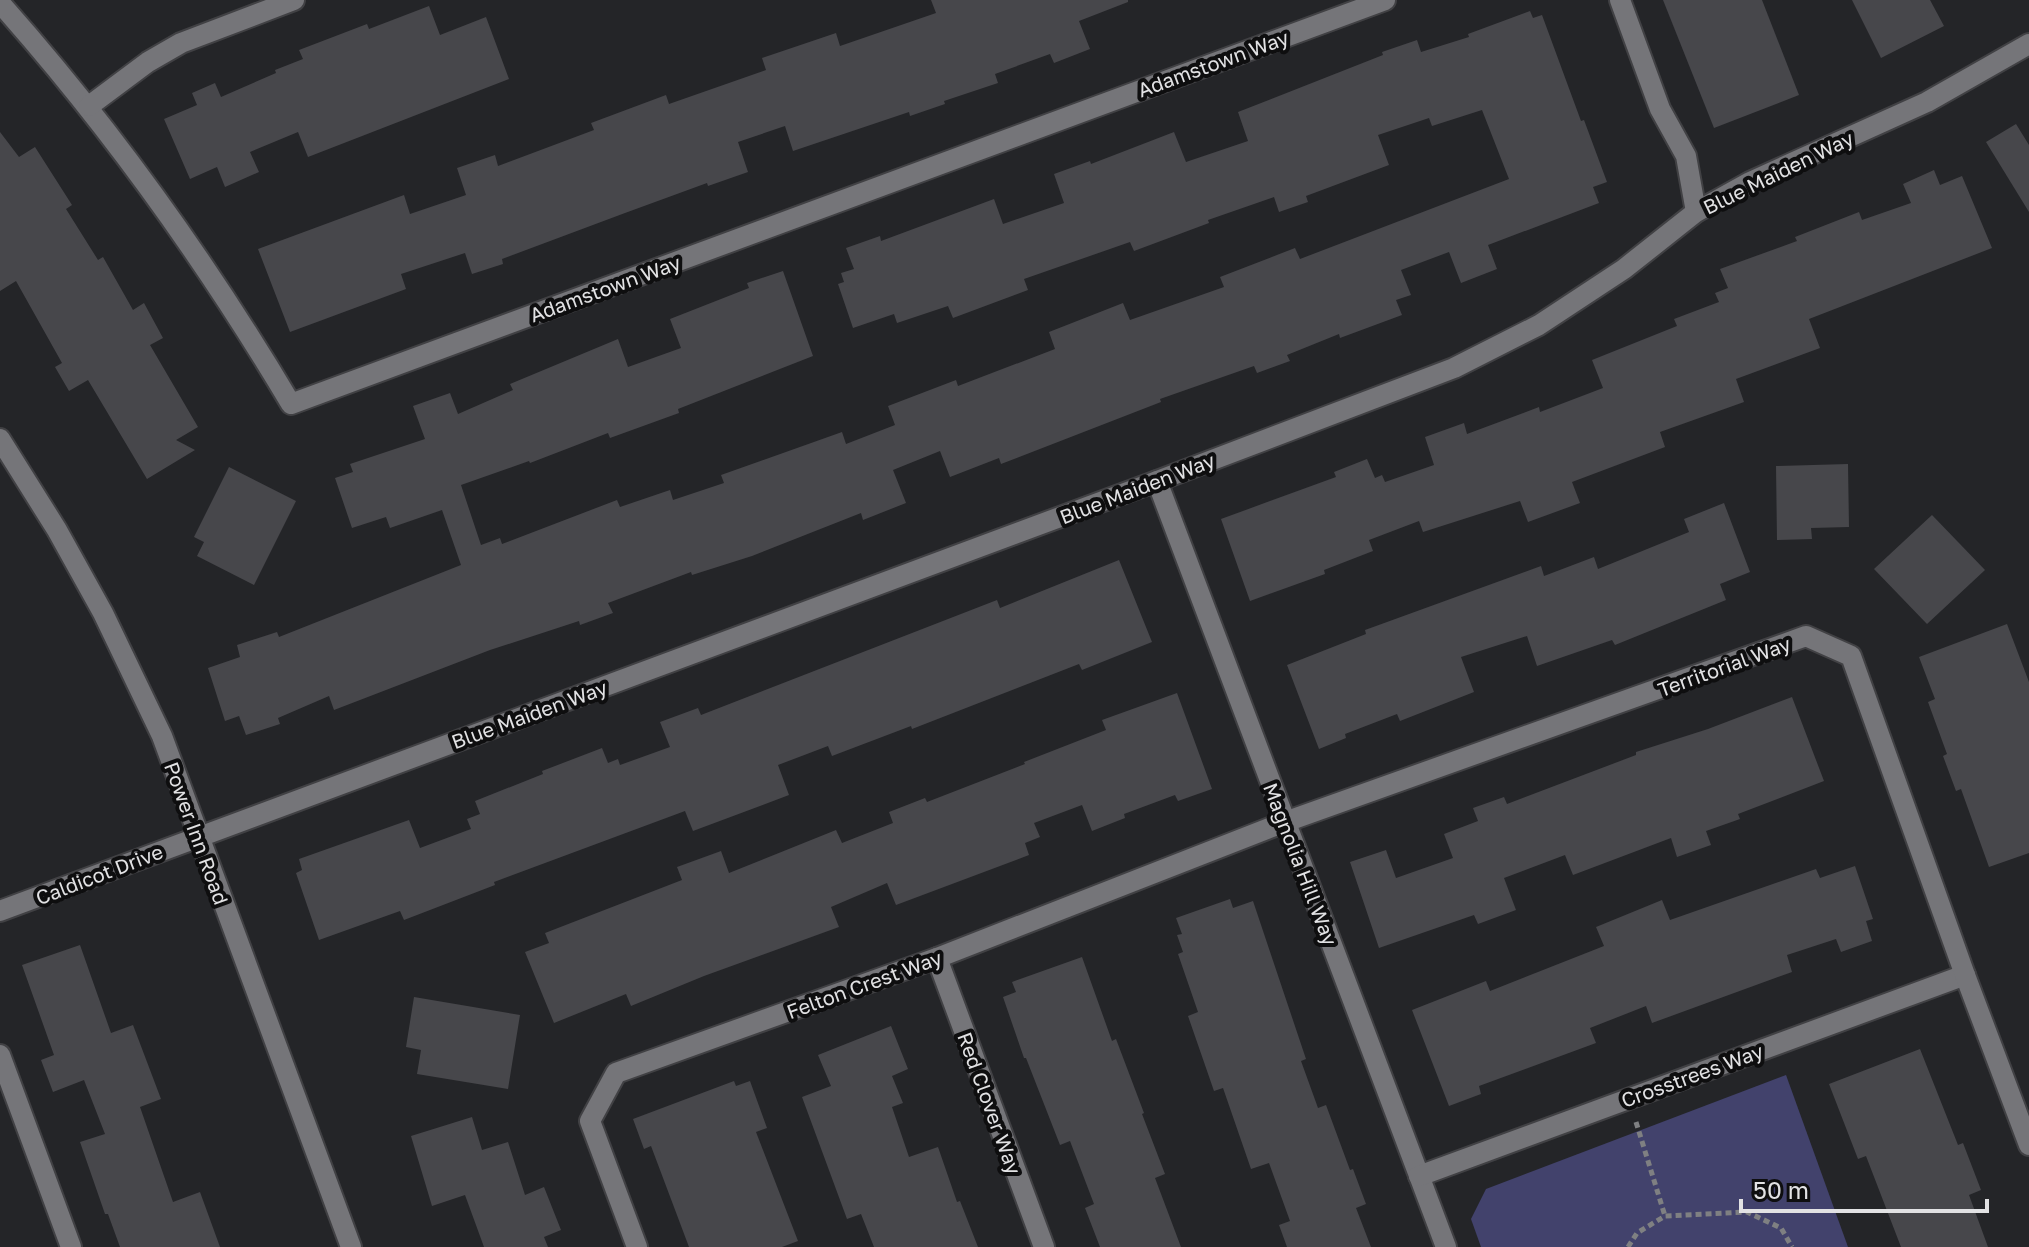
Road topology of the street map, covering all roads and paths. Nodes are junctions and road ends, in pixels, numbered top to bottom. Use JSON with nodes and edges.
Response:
{"nodes":[{"id":1,"x":294,"y":0,"type":"edge"},
{"id":2,"x":1385,"y":0,"type":"edge"},
{"id":3,"x":1620,"y":0,"type":"edge"},
{"id":4,"x":0,"y":3,"type":"edge"},
{"id":5,"x":2029,"y":44,"type":"edge"},
{"id":6,"x":89,"y":106,"type":"junction"},
{"id":7,"x":1696,"y":212,"type":"junction"},
{"id":8,"x":0,"y":439,"type":"edge"},
{"id":9,"x":1157,"y":481,"type":"junction"},
{"id":10,"x":1285,"y":822,"type":"junction"},
{"id":11,"x":198,"y":837,"type":"junction"},
{"id":12,"x":0,"y":911,"type":"edge"},
{"id":13,"x":937,"y":958,"type":"junction"},
{"id":14,"x":1965,"y":975,"type":"junction"},
{"id":15,"x":0,"y":1055,"type":"edge"},
{"id":16,"x":1630,"y":1098,"type":"junction"},
{"id":17,"x":2029,"y":1145,"type":"edge"},
{"id":18,"x":1419,"y":1176,"type":"junction"},
{"id":19,"x":1665,"y":1216,"type":"junction"},
{"id":20,"x":71,"y":1247,"type":"edge"},
{"id":21,"x":351,"y":1247,"type":"edge"},
{"id":22,"x":637,"y":1247,"type":"edge"},
{"id":23,"x":1044,"y":1247,"type":"edge"},
{"id":24,"x":1446,"y":1247,"type":"edge"},
{"id":25,"x":1628,"y":1247,"type":"edge"},
{"id":26,"x":1792,"y":1247,"type":"edge"}],
"edges":[{"from":1,"to":6,"type":"street"},
{"from":2,"to":6,"type":"street","name":"Adamstown Way"},
{"from":3,"to":7,"type":"street"},
{"from":4,"to":6,"type":"street","name":"Adamstown Way"},
{"from":5,"to":7,"type":"street","name":"Blue Maiden Way"},
{"from":7,"to":9,"type":"street","name":"Blue Maiden Way"},
{"from":8,"to":11,"type":"street","name":"Power Inn Road"},
{"from":9,"to":10,"type":"street","name":"Magnolia Hill Way"},
{"from":9,"to":11,"type":"street","name":"Blue Maiden Way"},
{"from":10,"to":13,"type":"street","name":"Felton Crest Way"},
{"from":10,"to":14,"type":"street","name":"Territorial Way"},
{"from":10,"to":18,"type":"street","name":"Magnolia Hill Way"},
{"from":11,"to":12,"type":"street","name":"Caldicot Drive"},
{"from":11,"to":21,"type":"street","name":"Power Inn Road"},
{"from":13,"to":22,"type":"street","name":"Felton Crest Way"},
{"from":13,"to":23,"type":"street","name":"Red Clover Way"},
{"from":14,"to":16,"type":"street","name":"Crosstrees Way"},
{"from":14,"to":17,"type":"street","name":"Territorial Way"},
{"from":15,"to":20,"type":"street"},
{"from":16,"to":18,"type":"street","name":"Crosstrees Way"},
{"from":16,"to":19,"type":"path"},
{"from":18,"to":24,"type":"street","name":"Magnolia Hill Way"},
{"from":19,"to":25,"type":"path"},
{"from":19,"to":26,"type":"path"}]}
